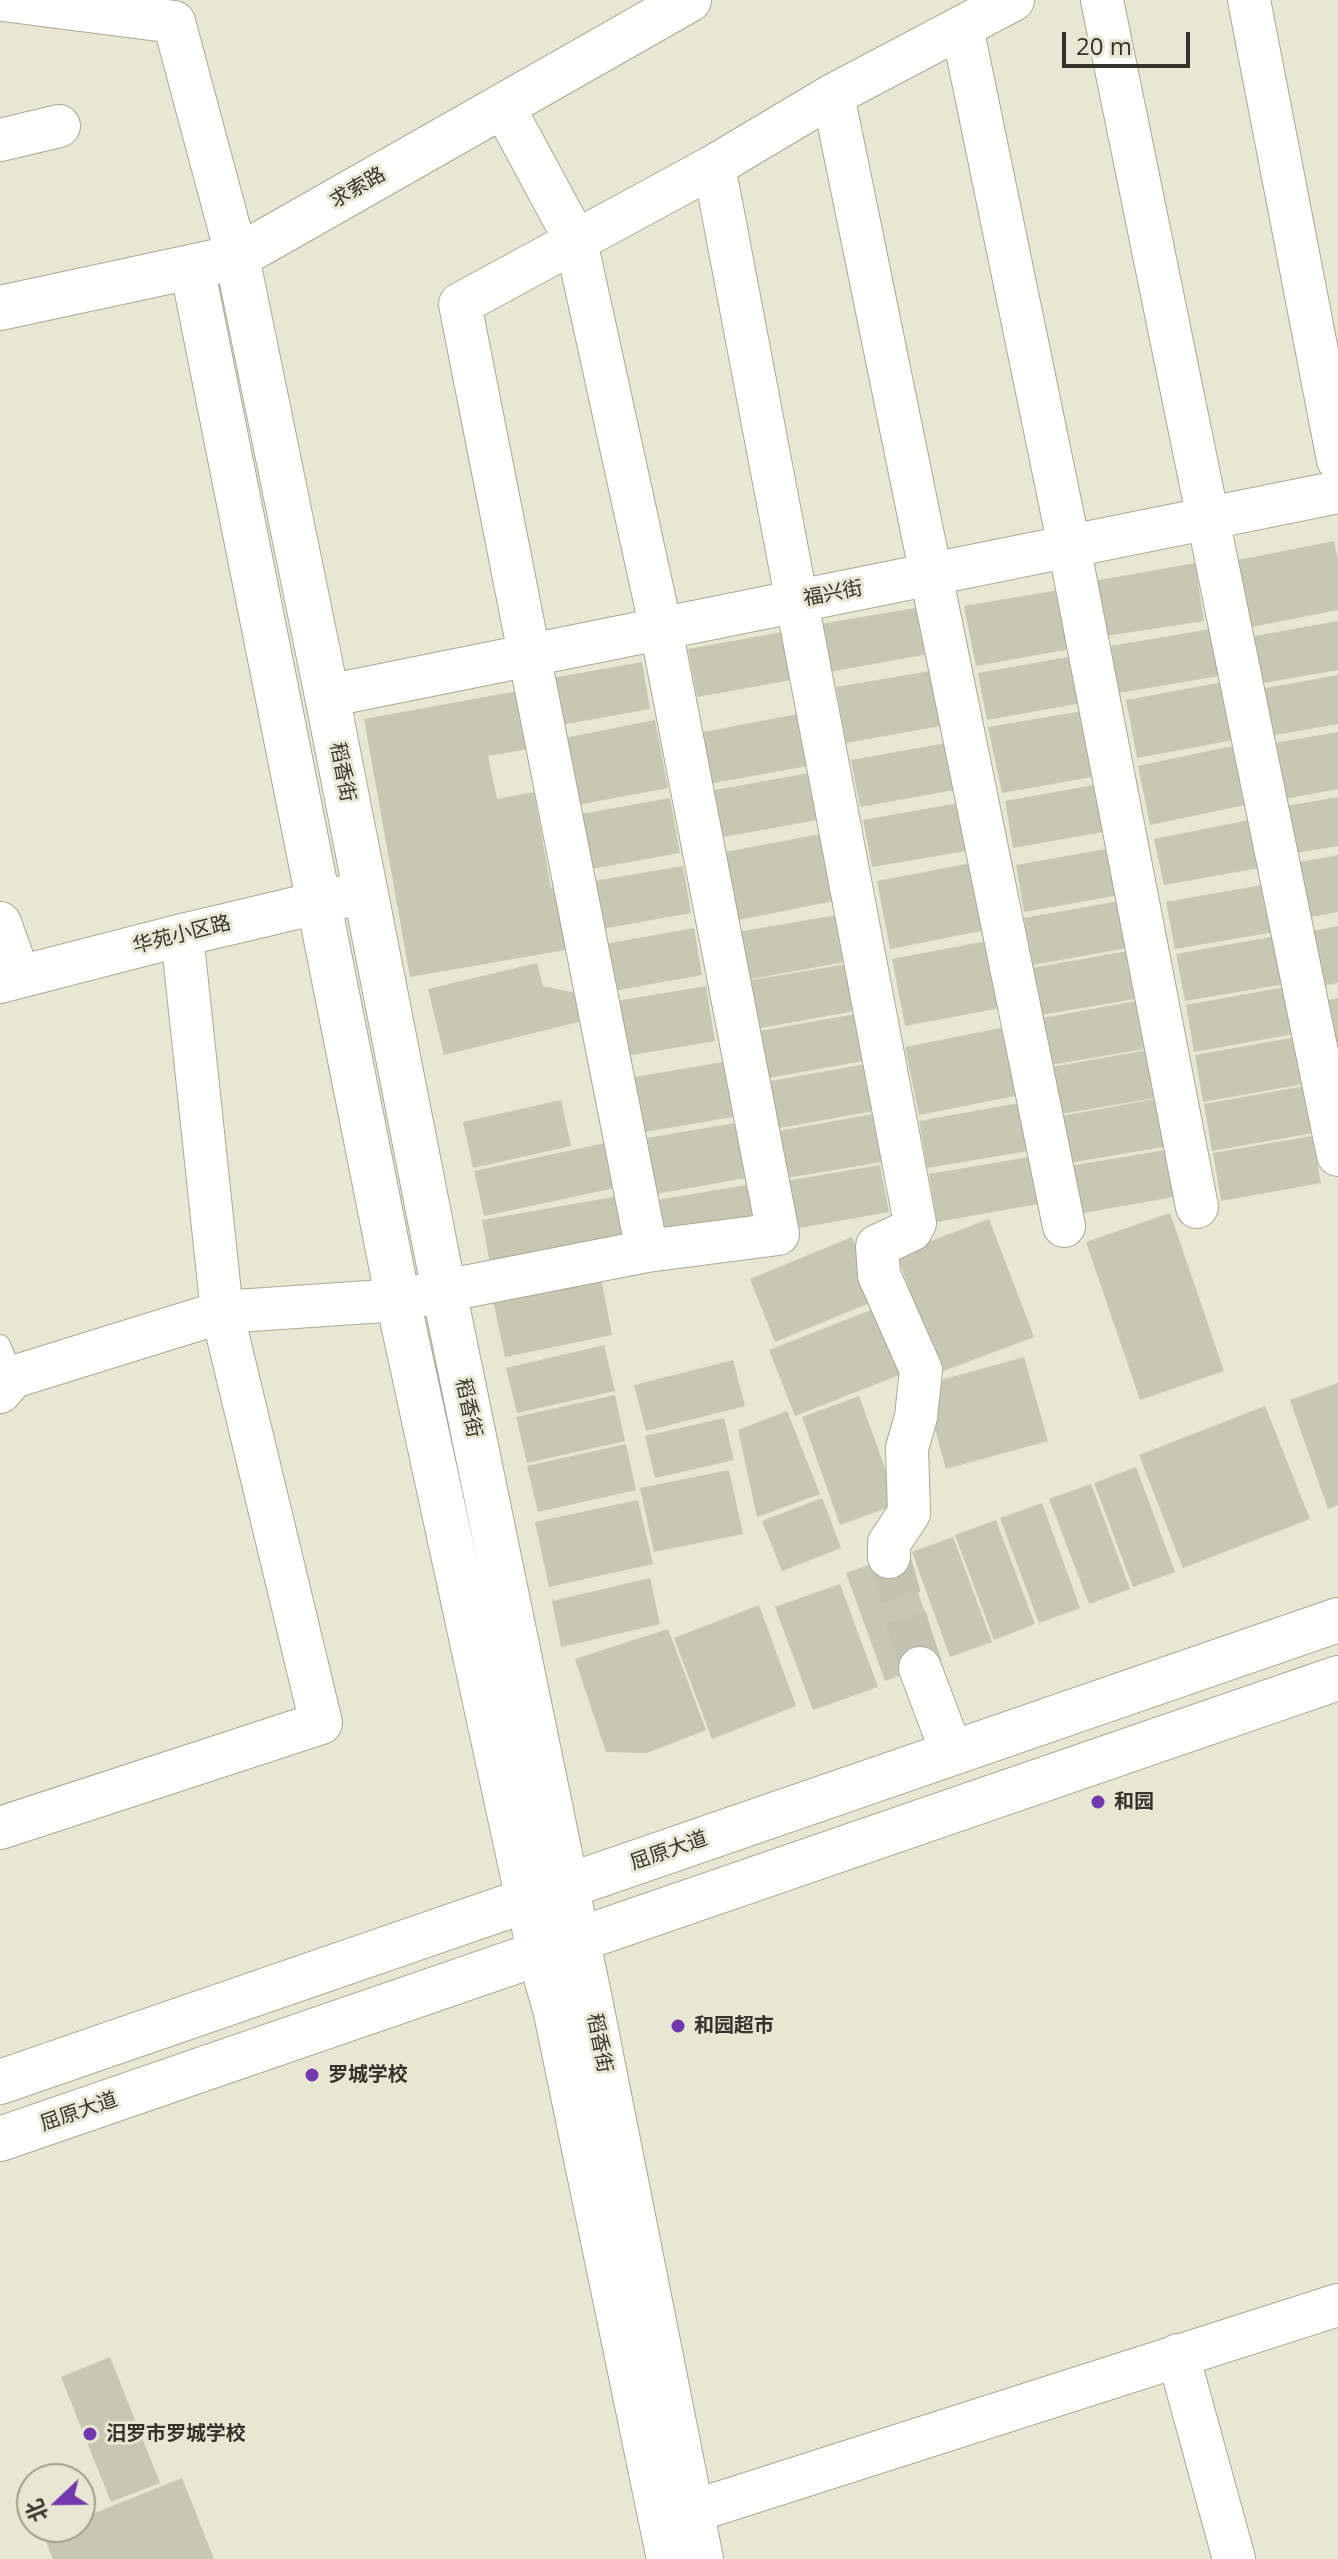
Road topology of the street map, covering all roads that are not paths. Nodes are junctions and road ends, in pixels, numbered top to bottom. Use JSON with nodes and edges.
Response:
{"nodes":[{"id":1,"x":3,"y":0,"type":"edge"},
{"id":2,"x":689,"y":0,"type":"edge"},
{"id":3,"x":1013,"y":0,"type":"edge"},
{"id":4,"x":1102,"y":0,"type":"edge"},
{"id":5,"x":1249,"y":0,"type":"edge"},
{"id":6,"x":962,"y":27,"type":"junction"},
{"id":7,"x":833,"y":95,"type":"junction"},
{"id":8,"x":503,"y":106,"type":"junction"},
{"id":9,"x":59,"y":126,"type":"dead end"},
{"id":10,"x":0,"y":140,"type":"edge"},
{"id":11,"x":714,"y":166,"type":"junction"},
{"id":12,"x":576,"y":241,"type":"junction"},
{"id":13,"x":237,"y":257,"type":"junction"},
{"id":14,"x":192,"y":267,"type":"junction"},
{"id":15,"x":0,"y":308,"type":"edge"},
{"id":16,"x":1338,"y":460,"type":"edge"},
{"id":17,"x":1338,"y":492,"type":"edge"},
{"id":18,"x":1207,"y":518,"type":"junction"},
{"id":19,"x":1069,"y":546,"type":"junction"},
{"id":20,"x":932,"y":574,"type":"junction"},
{"id":21,"x":797,"y":601,"type":"junction"},
{"id":22,"x":661,"y":629,"type":"junction"},
{"id":23,"x":531,"y":655,"type":"junction"},
{"id":24,"x":327,"y":696,"type":"junction"},
{"id":25,"x":364,"y":892,"type":"junction"},
{"id":26,"x":319,"y":903,"type":"junction"},
{"id":27,"x":0,"y":923,"type":"edge"},
{"id":28,"x":182,"y":935,"type":"junction"},
{"id":29,"x":10,"y":979,"type":"edge"},
{"id":30,"x":1338,"y":1155,"type":"edge"},
{"id":31,"x":1197,"y":1207,"type":"dead end"},
{"id":32,"x":1064,"y":1226,"type":"dead end"},
{"id":33,"x":647,"y":1251,"type":"junction"},
{"id":34,"x":444,"y":1291,"type":"junction"},
{"id":35,"x":398,"y":1300,"type":"junction"},
{"id":36,"x":222,"y":1312,"type":"junction"},
{"id":37,"x":4,"y":1371,"type":"edge"},
{"id":38,"x":889,"y":1557,"type":"tunnel mouth"},
{"id":39,"x":1338,"y":1620,"type":"edge"},
{"id":40,"x":920,"y":1668,"type":"tunnel mouth"},
{"id":41,"x":1338,"y":1678,"type":"edge"},
{"id":42,"x":952,"y":1753,"type":"junction"},
{"id":43,"x":0,"y":1828,"type":"edge"},
{"id":44,"x":549,"y":1892,"type":"junction"},
{"id":45,"x":559,"y":1948,"type":"junction"},
{"id":46,"x":0,"y":2082,"type":"edge"},
{"id":47,"x":0,"y":2139,"type":"edge"},
{"id":48,"x":1338,"y":2305,"type":"edge"},
{"id":49,"x":1178,"y":2355,"type":"junction"},
{"id":50,"x":691,"y":2512,"type":"junction"},
{"id":51,"x":669,"y":2559,"type":"edge"},
{"id":52,"x":701,"y":2559,"type":"edge"},
{"id":53,"x":1234,"y":2559,"type":"edge"}],
"edges":[{"from":1,"to":13,"type":"street"},
{"from":2,"to":8,"type":"street","name":"求索路"},
{"from":3,"to":6,"type":"street"},
{"from":4,"to":18,"type":"street"},
{"from":5,"to":16,"type":"street"},
{"from":6,"to":7,"type":"street"},
{"from":6,"to":19,"type":"street"},
{"from":7,"to":11,"type":"street"},
{"from":7,"to":20,"type":"street"},
{"from":8,"to":12,"type":"street"},
{"from":8,"to":13,"type":"street","name":"求索路"},
{"from":9,"to":10,"type":"street"},
{"from":11,"to":12,"type":"street"},
{"from":11,"to":21,"type":"street"},
{"from":12,"to":22,"type":"street"},
{"from":12,"to":23,"type":"street"},
{"from":13,"to":14,"type":"street","name":"求索路"},
{"from":13,"to":24,"type":"street","name":"稻香街"},
{"from":14,"to":15,"type":"street","name":"求索路"},
{"from":14,"to":26,"type":"street"},
{"from":17,"to":18,"type":"street","name":"福兴街"},
{"from":18,"to":19,"type":"street","name":"福兴街"},
{"from":18,"to":30,"type":"street"},
{"from":19,"to":20,"type":"street","name":"福兴街"},
{"from":19,"to":31,"type":"street"},
{"from":20,"to":21,"type":"street","name":"福兴街"},
{"from":20,"to":32,"type":"street"},
{"from":21,"to":22,"type":"street","name":"福兴街"},
{"from":21,"to":38,"type":"street"},
{"from":22,"to":23,"type":"street","name":"福兴街"},
{"from":22,"to":33,"type":"street"},
{"from":23,"to":24,"type":"street","name":"福兴街"},
{"from":23,"to":33,"type":"street"},
{"from":24,"to":25,"type":"street","name":"稻香街"},
{"from":25,"to":26,"type":"street","name":"华苑小区路"},
{"from":25,"to":34,"type":"street","name":"稻香街"},
{"from":26,"to":28,"type":"street","name":"华苑小区路"},
{"from":26,"to":35,"type":"street"},
{"from":27,"to":29,"type":"street"},
{"from":28,"to":29,"type":"street","name":"华苑小区路"},
{"from":28,"to":36,"type":"street"},
{"from":33,"to":34,"type":"street"},
{"from":34,"to":35,"type":"street"},
{"from":34,"to":44,"type":"street","name":"稻香街"},
{"from":35,"to":36,"type":"street"},
{"from":35,"to":44,"type":"street"},
{"from":36,"to":37,"type":"street"},
{"from":36,"to":43,"type":"street"},
{"from":39,"to":42,"type":"street","name":"屈原大道"},
{"from":40,"to":42,"type":"street"},
{"from":41,"to":45,"type":"street","name":"屈原大道"},
{"from":42,"to":44,"type":"street","name":"屈原大道"},
{"from":44,"to":45,"type":"street","name":"稻香街"},
{"from":44,"to":46,"type":"street","name":"屈原大道"},
{"from":45,"to":47,"type":"street","name":"屈原大道"},
{"from":45,"to":50,"type":"street","name":"稻香街"},
{"from":45,"to":51,"type":"street"},
{"from":48,"to":49,"type":"street"},
{"from":49,"to":50,"type":"street"},
{"from":49,"to":53,"type":"street"},
{"from":50,"to":52,"type":"street","name":"稻香街"}]}
